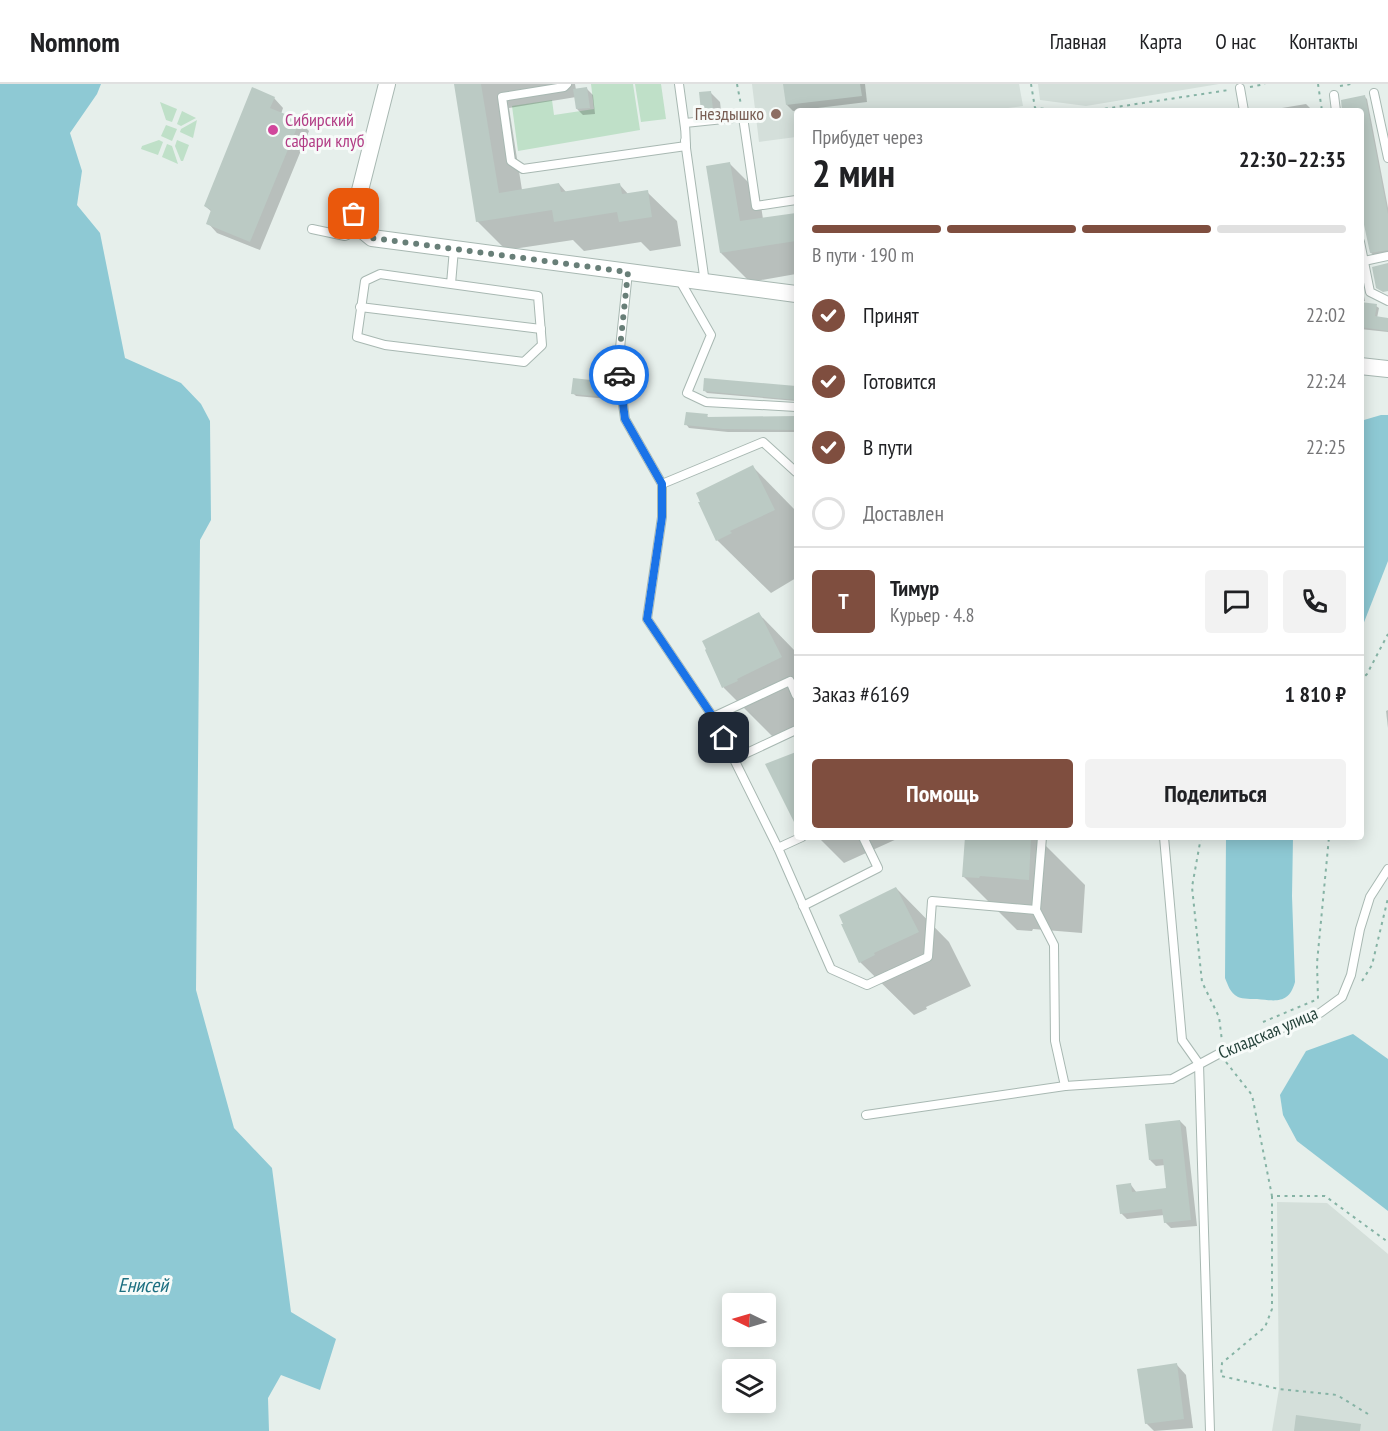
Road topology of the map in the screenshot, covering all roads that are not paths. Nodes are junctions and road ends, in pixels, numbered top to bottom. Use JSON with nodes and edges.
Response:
{"nodes":[{"id":1,"x":387,"y":84,"type":"edge"},
{"id":2,"x":567,"y":84,"type":"edge"},
{"id":3,"x":679,"y":84,"type":"edge"},
{"id":4,"x":1240,"y":88,"type":"road end"},
{"id":5,"x":1374,"y":93,"type":"dead end"},
{"id":6,"x":1334,"y":95,"type":"dead end"},
{"id":7,"x":1243,"y":108,"type":"edge"},
{"id":8,"x":1336,"y":108,"type":"edge"},
{"id":9,"x":685,"y":123,"type":"junction"},
{"id":10,"x":686,"y":146,"type":"junction"},
{"id":11,"x":1388,"y":158,"type":"edge"},
{"id":12,"x":794,"y":200,"type":"edge"},
{"id":13,"x":312,"y":229,"type":"dead end"},
{"id":14,"x":367,"y":234,"type":"junction"},
{"id":15,"x":454,"y":249,"type":"junction"},
{"id":16,"x":1388,"y":256,"type":"edge"},
{"id":17,"x":1364,"y":261,"type":"joint"},
{"id":18,"x":628,"y":272,"type":"junction"},
{"id":19,"x":679,"y":279,"type":"junction"},
{"id":20,"x":705,"y":283,"type":"junction"},
{"id":21,"x":451,"y":284,"type":"junction"},
{"id":22,"x":794,"y":294,"type":"edge"},
{"id":23,"x":1388,"y":301,"type":"edge"},
{"id":24,"x":360,"y":308,"type":"junction"},
{"id":25,"x":541,"y":329,"type":"junction"},
{"id":26,"x":1364,"y":366,"type":"edge"},
{"id":27,"x":1388,"y":369,"type":"edge"},
{"id":28,"x":794,"y":407,"type":"edge"},
{"id":29,"x":794,"y":470,"type":"edge"},
{"id":30,"x":662,"y":484,"type":"junction"},
{"id":31,"x":794,"y":690,"type":"edge"},
{"id":32,"x":713,"y":717,"type":"junction"},
{"id":33,"x":794,"y":731,"type":"edge"},
{"id":34,"x":734,"y":759,"type":"junction"},
{"id":35,"x":795,"y":840,"type":"edge"},
{"id":36,"x":864,"y":840,"type":"edge"},
{"id":37,"x":1042,"y":840,"type":"edge"},
{"id":38,"x":1164,"y":840,"type":"edge"},
{"id":39,"x":778,"y":848,"type":"junction"},
{"id":40,"x":1388,"y":869,"type":"edge"},
{"id":41,"x":803,"y":906,"type":"junction"},
{"id":42,"x":1036,"y":910,"type":"junction"},
{"id":43,"x":1198,"y":1064,"type":"junction"},
{"id":44,"x":1065,"y":1086,"type":"junction"},
{"id":45,"x":866,"y":1115,"type":"dead end"},
{"id":46,"x":1210,"y":1431,"type":"edge"}],
"edges":[{"from":1,"to":14,"type":"street"},
{"from":2,"to":10,"type":"lane"},
{"from":3,"to":9,"type":"lane"},
{"from":4,"to":7,"type":"lane"},
{"from":5,"to":11,"type":"lane"},
{"from":6,"to":8,"type":"lane"},
{"from":9,"to":10,"type":"lane"},
{"from":9,"to":12,"type":"lane"},
{"from":10,"to":20,"type":"lane"},
{"from":13,"to":14,"type":"lane"},
{"from":14,"to":15,"type":"street"},
{"from":15,"to":18,"type":"street"},
{"from":15,"to":21,"type":"lane"},
{"from":16,"to":17,"type":"lane"},
{"from":17,"to":23,"type":"lane"},
{"from":18,"to":19,"type":"street"},
{"from":18,"to":30,"type":"lane"},
{"from":19,"to":20,"type":"street"},
{"from":19,"to":28,"type":"lane"},
{"from":20,"to":22,"type":"street"},
{"from":21,"to":24,"type":"lane"},
{"from":21,"to":25,"type":"lane"},
{"from":24,"to":25,"type":"lane"},
{"from":24,"to":25,"type":"lane"},
{"from":26,"to":27,"type":"street"},
{"from":29,"to":30,"type":"lane"},
{"from":30,"to":32,"type":"lane"},
{"from":31,"to":32,"type":"lane"},
{"from":32,"to":34,"type":"lane"},
{"from":33,"to":34,"type":"lane"},
{"from":34,"to":39,"type":"lane"},
{"from":35,"to":39,"type":"lane"},
{"from":36,"to":41,"type":"lane"},
{"from":37,"to":42,"type":"lane"},
{"from":38,"to":43,"type":"lane"},
{"from":39,"to":41,"type":"lane"},
{"from":40,"to":43,"type":"lane","name":"Складская улица"},
{"from":41,"to":42,"type":"lane"},
{"from":42,"to":44,"type":"lane"},
{"from":43,"to":44,"type":"lane","name":"Складская улица"},
{"from":43,"to":46,"type":"lane"},
{"from":44,"to":45,"type":"lane","name":"Складская улица"}]}
